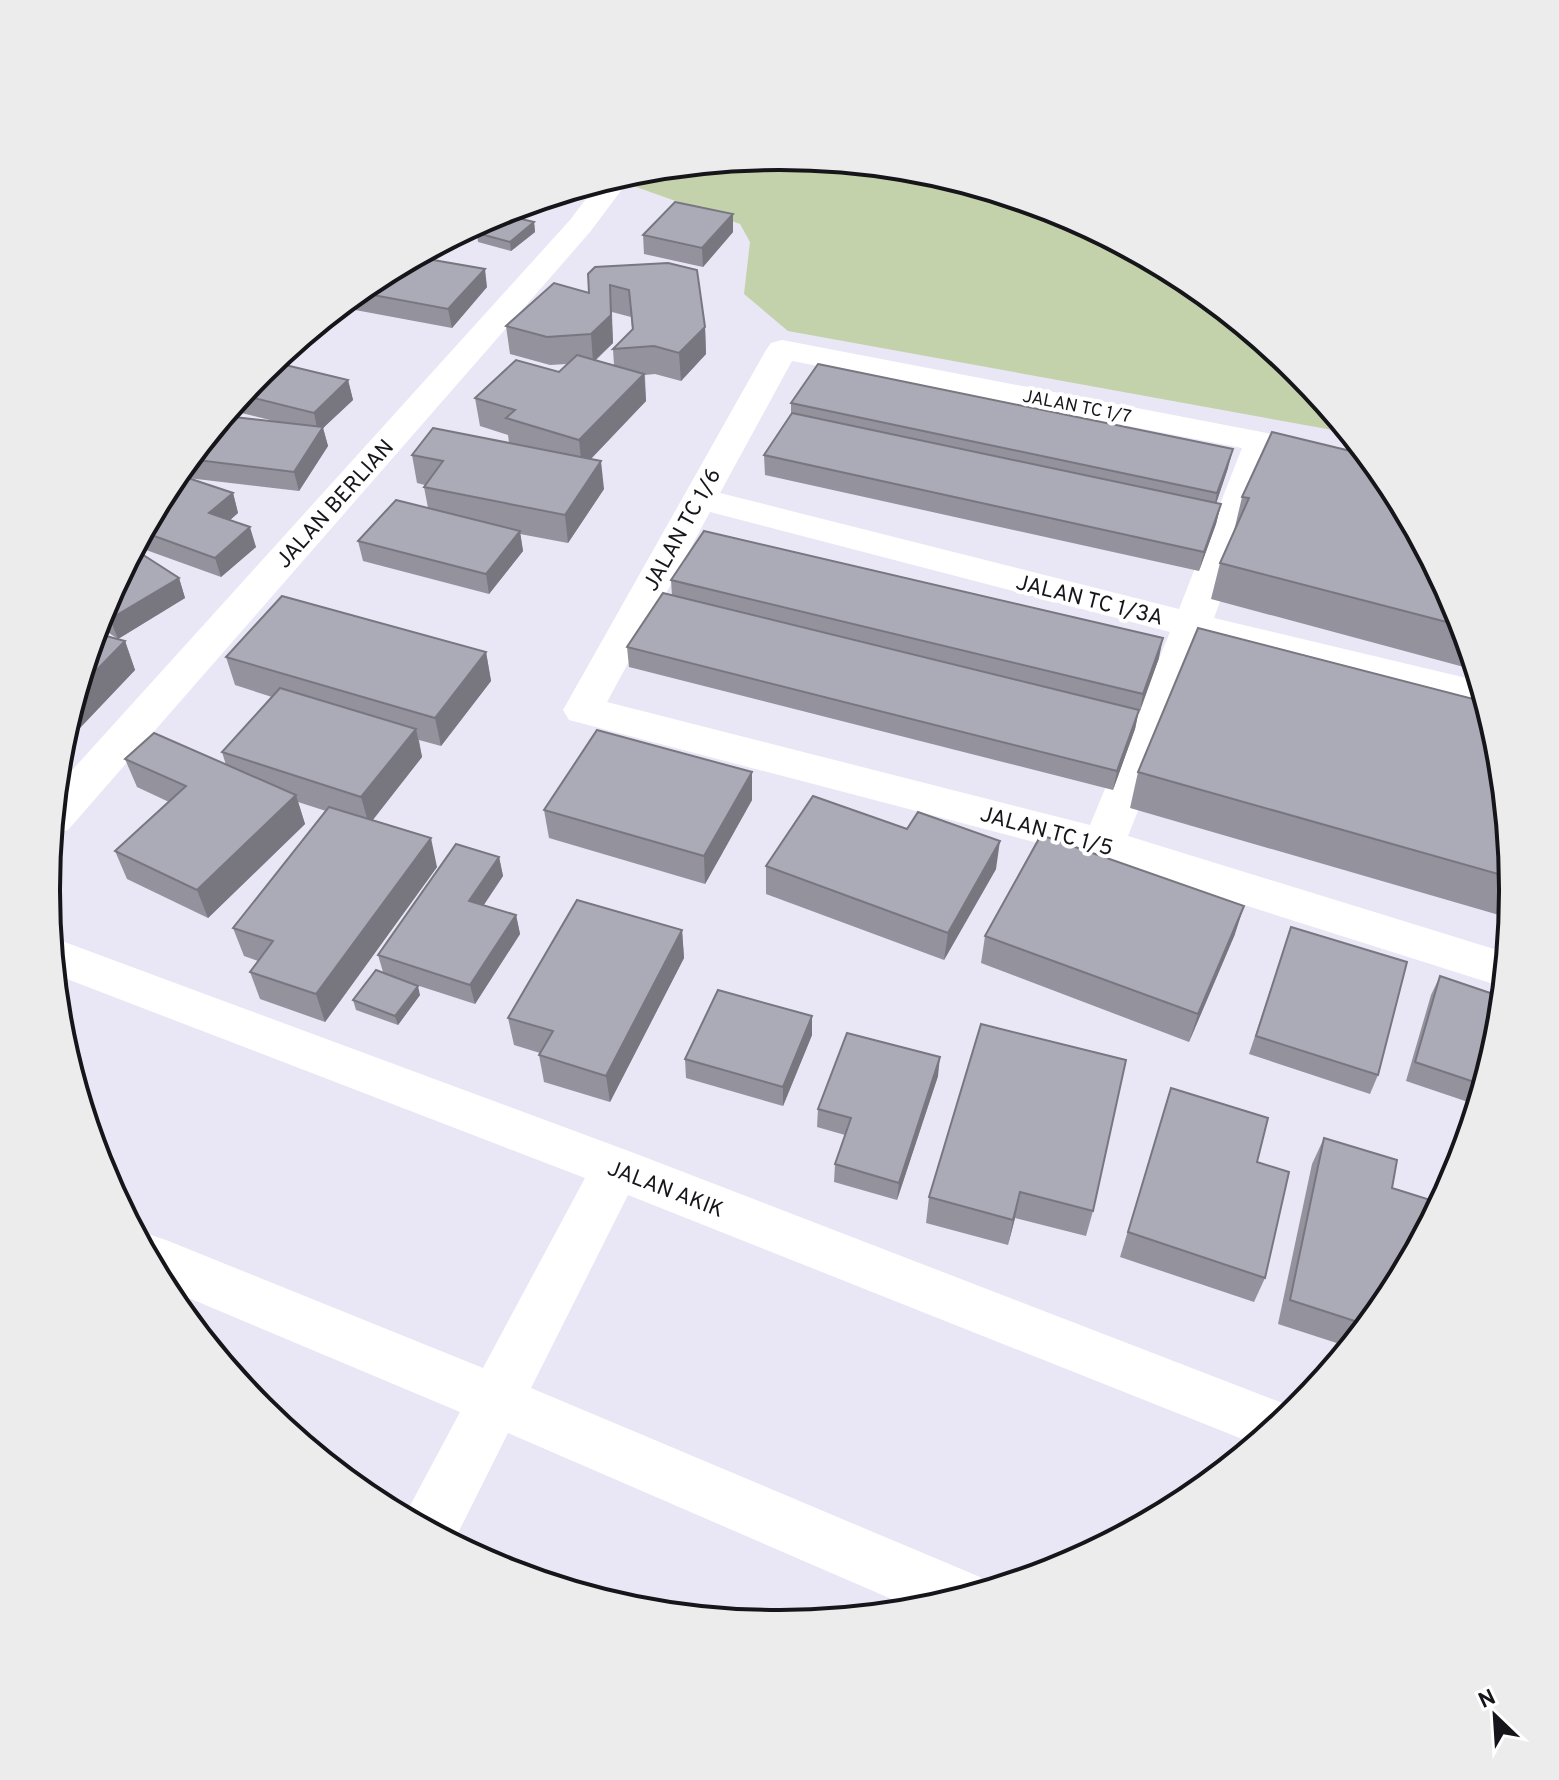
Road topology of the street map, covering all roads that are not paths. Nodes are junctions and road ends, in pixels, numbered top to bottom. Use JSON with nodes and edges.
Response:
{"nodes":[{"id":1,"x":606,"y":192,"type":"edge"},
{"id":2,"x":782,"y":350,"type":"joint"},
{"id":3,"x":1261,"y":441,"type":"junction"},
{"id":4,"x":1355,"y":458,"type":"edge"},
{"id":5,"x":697,"y":498,"type":"junction"},
{"id":6,"x":1192,"y":625,"type":"junction"},
{"id":7,"x":1471,"y":692,"type":"edge"},
{"id":8,"x":583,"y":710,"type":"joint"},
{"id":9,"x":65,"y":805,"type":"edge"},
{"id":10,"x":1103,"y":844,"type":"junction"},
{"id":11,"x":64,"y":958,"type":"edge"},
{"id":12,"x":1494,"y":967,"type":"edge"},
{"id":13,"x":616,"y":1168,"type":"junction"},
{"id":14,"x":165,"y":1264,"type":"edge"},
{"id":15,"x":496,"y":1400,"type":"junction"},
{"id":16,"x":1264,"y":1421,"type":"edge"},
{"id":17,"x":433,"y":1520,"type":"edge"},
{"id":18,"x":942,"y":1591,"type":"edge"}],
"edges":[{"from":1,"to":9,"type":"street","name":"JALAN BERLIAN"},
{"from":2,"to":3,"type":"street","name":"JALAN TC 1/7"},
{"from":2,"to":5,"type":"street","name":"JALAN TC 1/6"},
{"from":3,"to":4,"type":"street","name":"JALAN TC 1/7"},
{"from":3,"to":6,"type":"street"},
{"from":5,"to":6,"type":"street","name":"JALAN TC 1/3A"},
{"from":5,"to":8,"type":"street","name":"JALAN TC 1/6"},
{"from":6,"to":7,"type":"street","name":"JALAN TC 1/3A"},
{"from":6,"to":10,"type":"street"},
{"from":8,"to":10,"type":"street","name":"JALAN TC 1/5"},
{"from":10,"to":12,"type":"street","name":"JALAN TC 1/5"},
{"from":11,"to":13,"type":"street","name":"JALAN AKIK"},
{"from":13,"to":15,"type":"street"},
{"from":13,"to":16,"type":"street","name":"JALAN AKIK"},
{"from":14,"to":15,"type":"street"},
{"from":15,"to":17,"type":"street"},
{"from":15,"to":18,"type":"street"}]}
